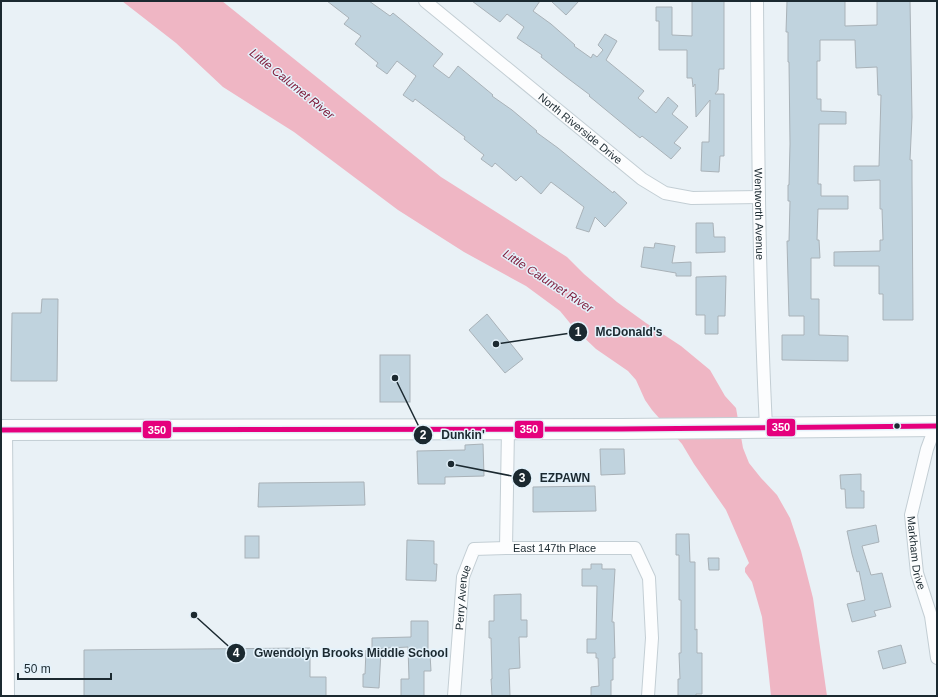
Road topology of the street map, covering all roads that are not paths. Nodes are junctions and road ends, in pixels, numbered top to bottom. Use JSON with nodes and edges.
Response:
{"nodes":[{"id":1,"x":425,"y":1,"type":"edge"},
{"id":2,"x":757,"y":1,"type":"edge"},
{"id":3,"x":759,"y":198,"type":"junction"},
{"id":4,"x":937,"y":425,"type":"edge"},
{"id":5,"x":761,"y":427,"type":"junction"},
{"id":6,"x":508,"y":429,"type":"junction"},
{"id":7,"x":4,"y":430,"type":"edge"},
{"id":8,"x":506,"y":548,"type":"junction"},
{"id":9,"x":474,"y":549,"type":"joint"},
{"id":10,"x":934,"y":616,"type":"edge"},
{"id":11,"x":937,"y":658,"type":"edge"},
{"id":12,"x":8,"y":696,"type":"edge"},
{"id":13,"x":454,"y":696,"type":"edge"},
{"id":14,"x":648,"y":696,"type":"edge"}],
"edges":[{"from":1,"to":3,"type":"street","name":"North Riverside Drive"},
{"from":2,"to":3,"type":"street","name":"Wentworth Avenue"},
{"from":3,"to":5,"type":"street","name":"Wentworth Avenue"},
{"from":4,"to":5,"type":"main road"},
{"from":4,"to":10,"type":"street","name":"Markham Drive"},
{"from":5,"to":6,"type":"main road"},
{"from":6,"to":7,"type":"main road"},
{"from":6,"to":8,"type":"street"},
{"from":7,"to":12,"type":"street"},
{"from":8,"to":9,"type":"street","name":"East 147th Place"},
{"from":8,"to":14,"type":"street","name":"East 147th Place"},
{"from":9,"to":13,"type":"street","name":"Perry Avenue"},
{"from":10,"to":11,"type":"street","name":"Markham Drive"}]}
